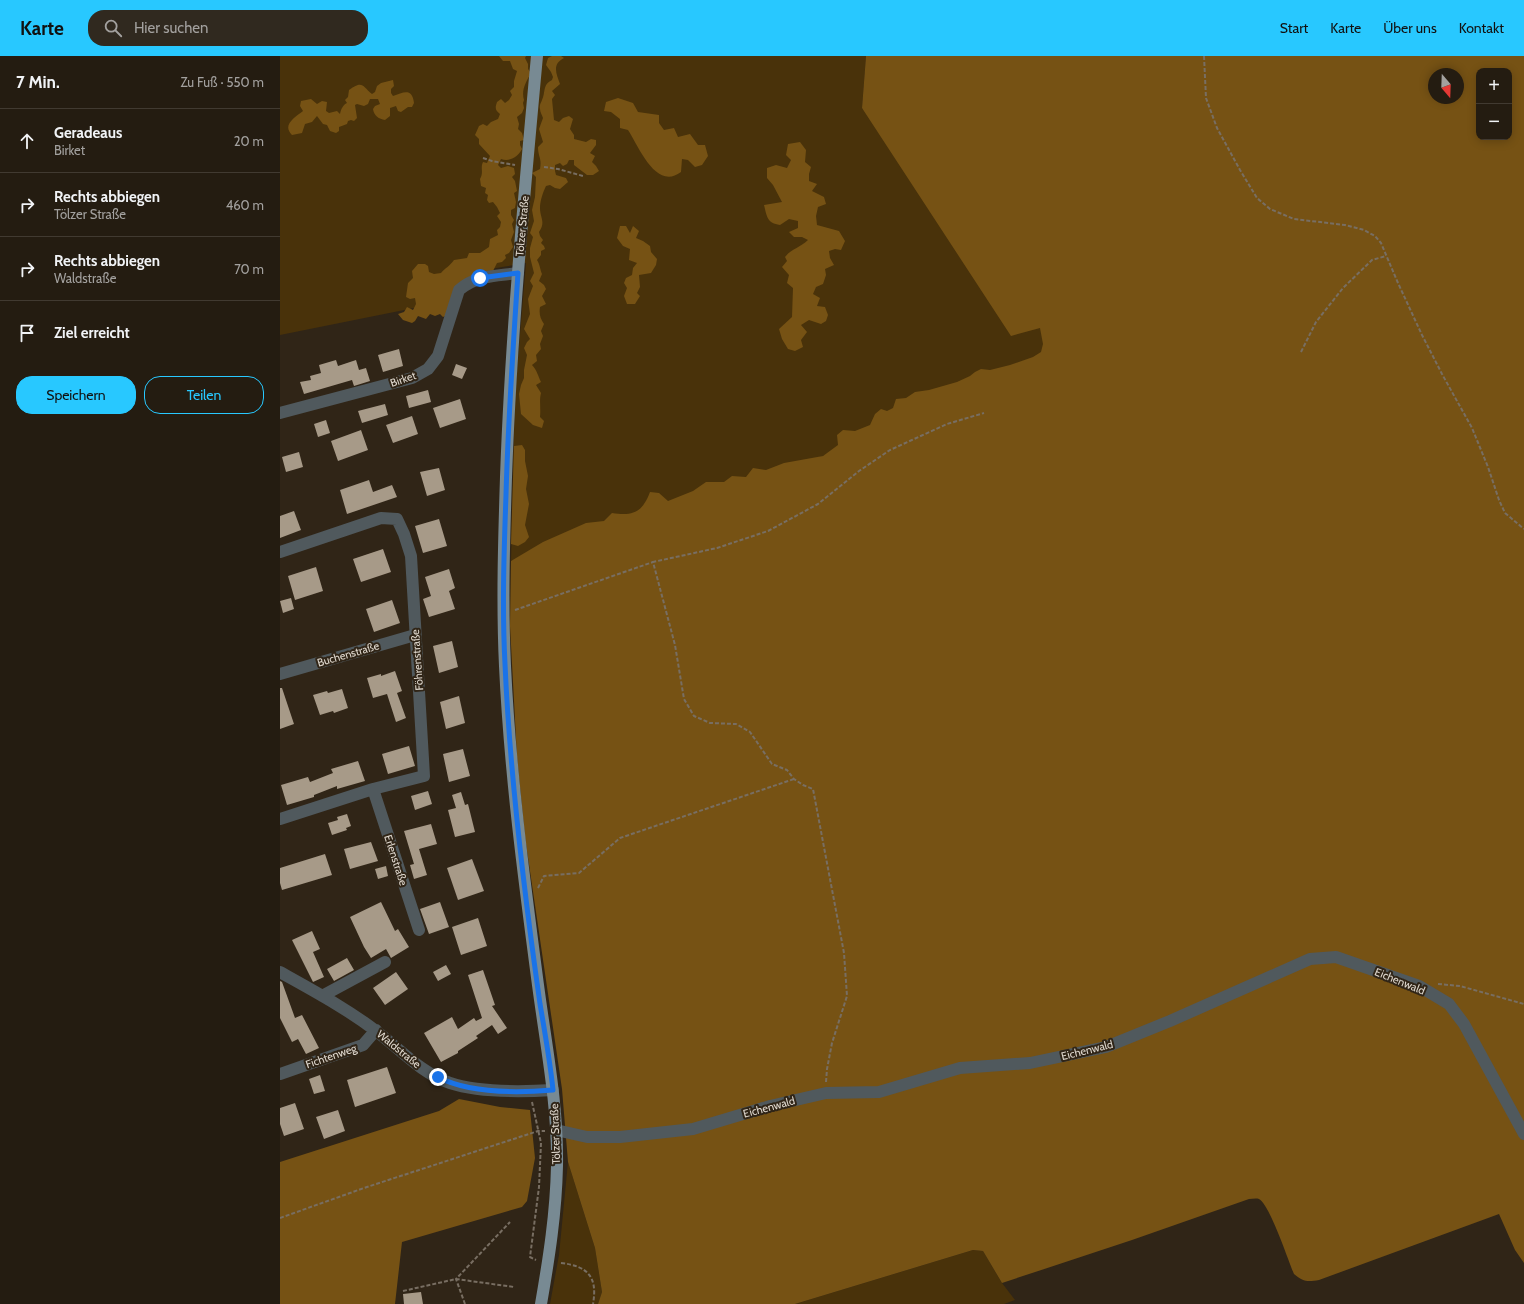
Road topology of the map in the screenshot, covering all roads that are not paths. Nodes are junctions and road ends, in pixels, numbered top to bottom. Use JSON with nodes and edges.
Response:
{"nodes":[{"id":1,"x":536,"y":56,"type":"edge"},
{"id":2,"x":518,"y":273,"type":"junction"},
{"id":3,"x":280,"y":413,"type":"edge"},
{"id":4,"x":280,"y":552,"type":"edge"},
{"id":5,"x":415,"y":635,"type":"junction"},
{"id":6,"x":280,"y":674,"type":"edge"},
{"id":7,"x":373,"y":789,"type":"junction"},
{"id":8,"x":280,"y":819,"type":"edge"},
{"id":9,"x":419,"y":930,"type":"dead end"},
{"id":10,"x":385,"y":962,"type":"dead end"},
{"id":11,"x":280,"y":972,"type":"edge"},
{"id":12,"x":322,"y":996,"type":"junction"},
{"id":13,"x":376,"y":1030,"type":"junction"},
{"id":14,"x":280,"y":1074,"type":"edge"},
{"id":15,"x":553,"y":1090,"type":"junction"},
{"id":16,"x":556,"y":1130,"type":"junction"},
{"id":17,"x":1524,"y":1134,"type":"edge"},
{"id":18,"x":541,"y":1304,"type":"edge"}],
"edges":[{"from":1,"to":2,"type":"main road","name":"Tölzer Straße"},
{"from":2,"to":3,"type":"street","name":"Birket"},
{"from":2,"to":15,"type":"main road","name":"Tölzer Straße"},
{"from":4,"to":5,"type":"street","name":"Föhrenstraße"},
{"from":5,"to":6,"type":"street","name":"Buchenstraße"},
{"from":5,"to":7,"type":"street","name":"Föhrenstraße"},
{"from":7,"to":8,"type":"street","name":"Föhrenstraße"},
{"from":7,"to":9,"type":"street","name":"Erlenstraße"},
{"from":10,"to":12,"type":"street"},
{"from":11,"to":12,"type":"street","name":"Waldstraße"},
{"from":12,"to":13,"type":"street","name":"Waldstraße"},
{"from":13,"to":14,"type":"street","name":"Fichtenweg"},
{"from":13,"to":15,"type":"street","name":"Waldstraße"},
{"from":15,"to":16,"type":"main road","name":"Tölzer Straße"},
{"from":16,"to":17,"type":"street","name":"Eichenwald"},
{"from":16,"to":18,"type":"main road","name":"Tölzer Straße"}]}
